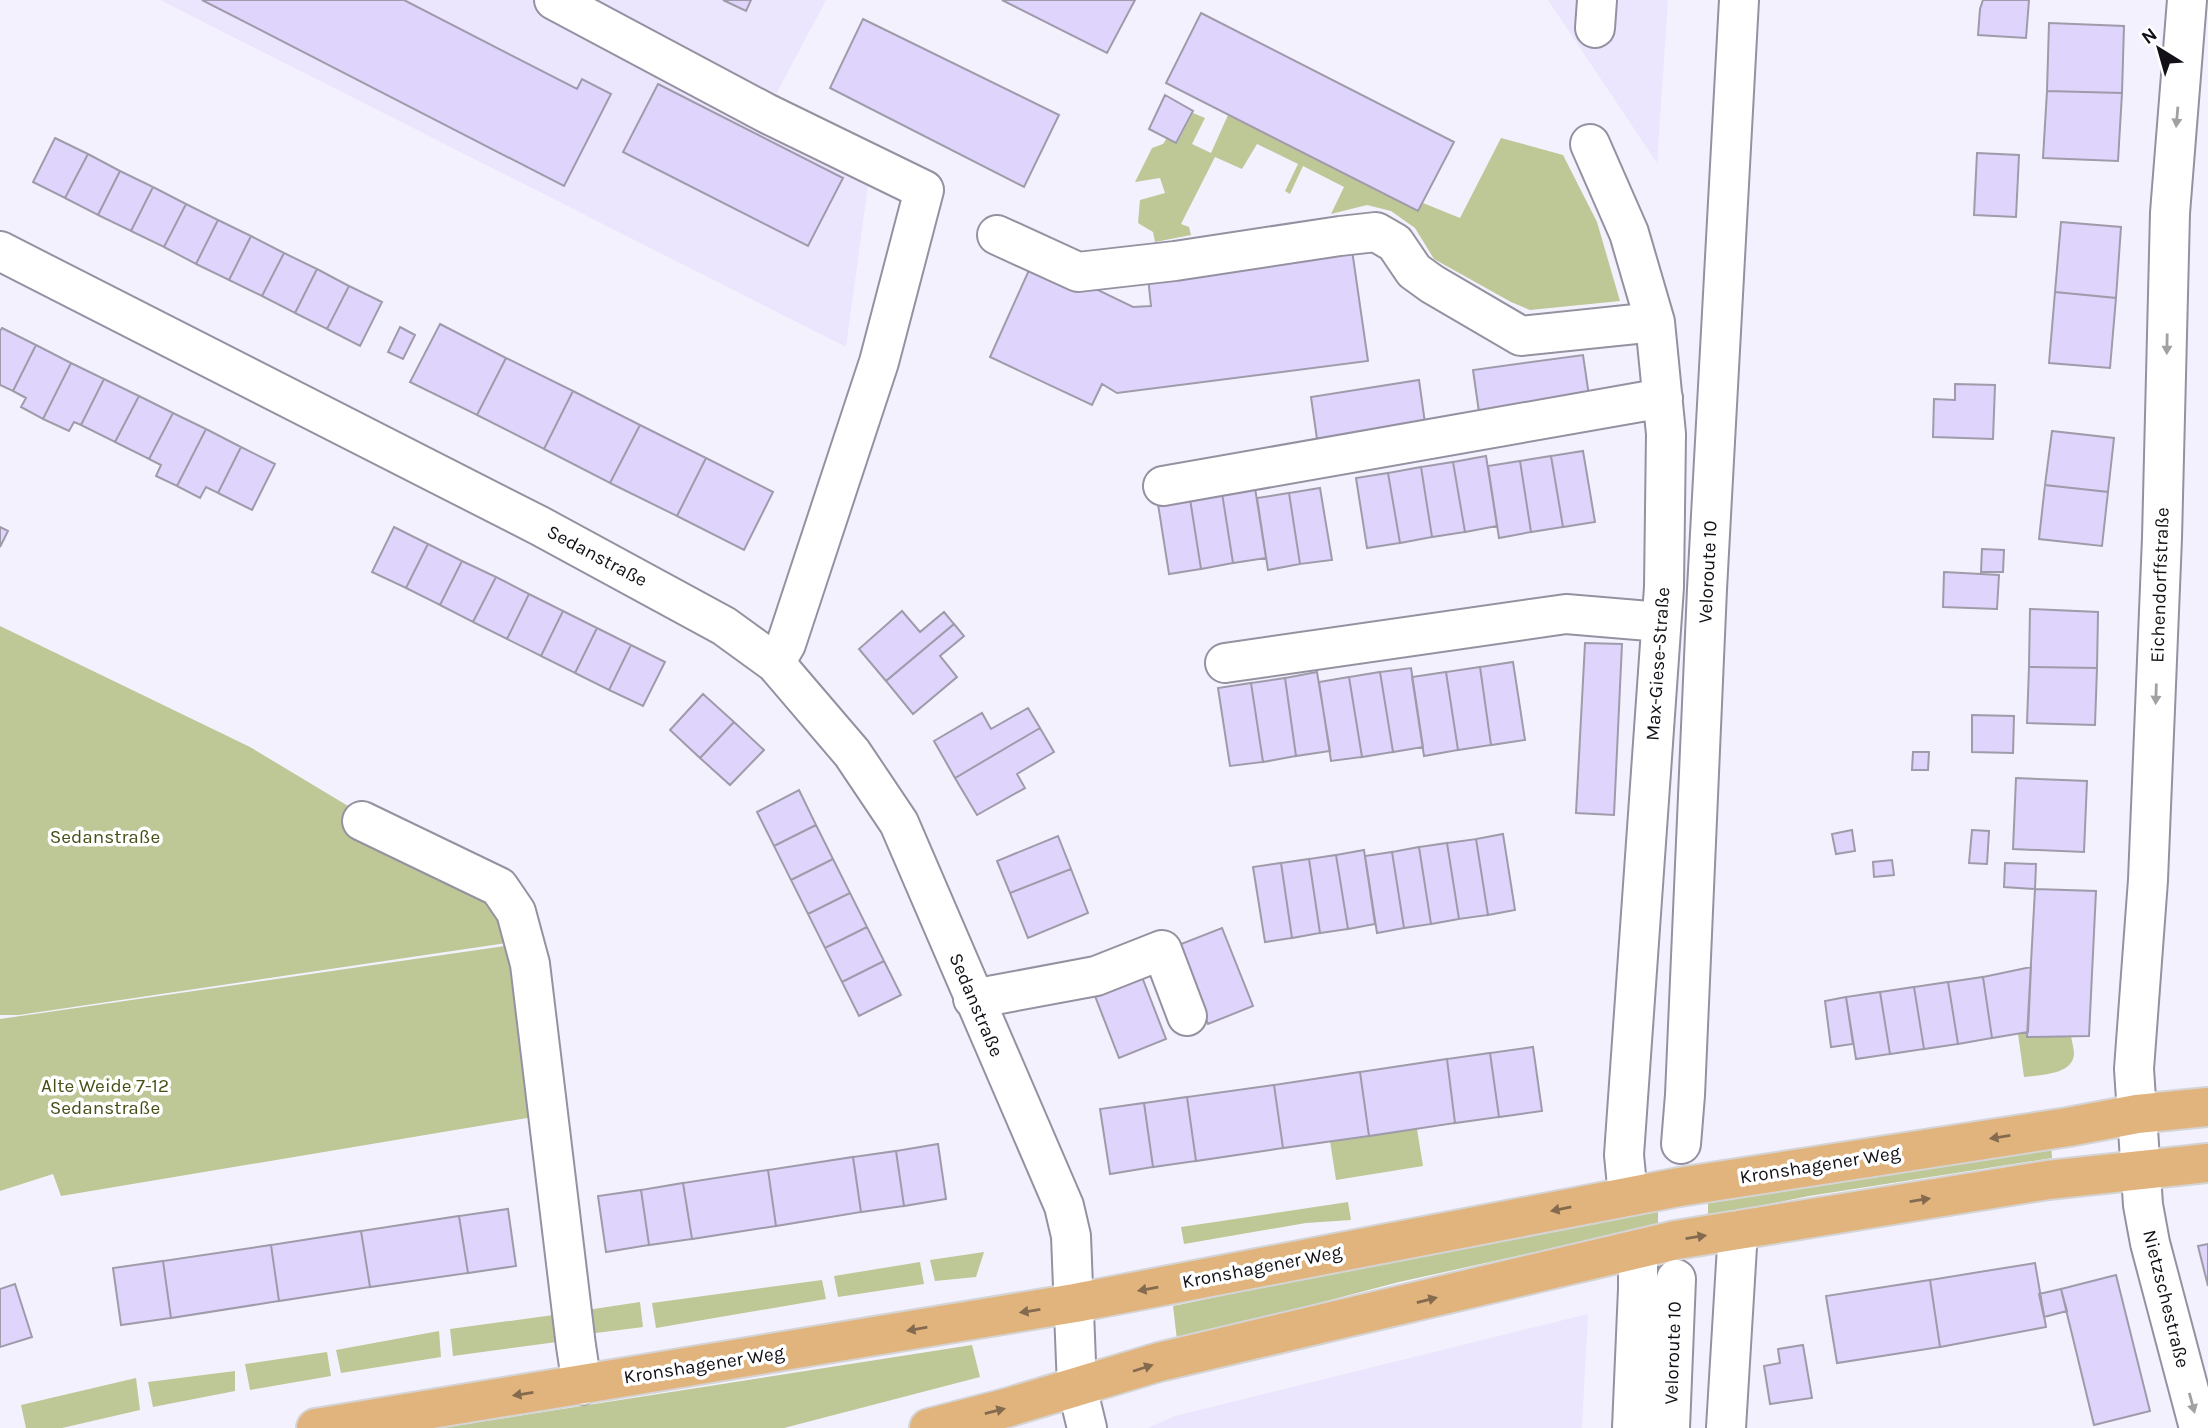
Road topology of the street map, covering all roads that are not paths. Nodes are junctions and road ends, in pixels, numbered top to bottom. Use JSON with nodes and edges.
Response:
{"nodes":[{"id":1,"x":555,"y":0,"type":"edge"},
{"id":2,"x":1739,"y":0,"type":"edge"},
{"id":3,"x":2187,"y":0,"type":"edge"},
{"id":4,"x":1590,"y":144,"type":"dead end"},
{"id":5,"x":997,"y":235,"type":"dead end"},
{"id":6,"x":0,"y":251,"type":"edge"},
{"id":7,"x":1655,"y":322,"type":"junction"},
{"id":8,"x":1663,"y":398,"type":"junction"},
{"id":9,"x":1163,"y":486,"type":"dead end"},
{"id":10,"x":1661,"y":622,"type":"junction"},
{"id":11,"x":775,"y":663,"type":"junction"},
{"id":12,"x":1225,"y":663,"type":"dead end"},
{"id":13,"x":362,"y":821,"type":"dead end"},
{"id":14,"x":973,"y":999,"type":"junction"},
{"id":15,"x":1187,"y":1016,"type":"dead end"},
{"id":16,"x":2208,"y":1107,"type":"edge"},
{"id":17,"x":2137,"y":1114,"type":"junction"},
{"id":18,"x":1681,"y":1144,"type":"dead end"},
{"id":19,"x":2208,"y":1163,"type":"edge"},
{"id":20,"x":2140,"y":1170,"type":"junction"},
{"id":21,"x":1628,"y":1196,"type":"junction"},
{"id":22,"x":1738,"y":1230,"type":"junction"},
{"id":23,"x":1638,"y":1250,"type":"junction"},
{"id":24,"x":1676,"y":1279,"type":"dead end"},
{"id":25,"x":1075,"y":1303,"type":"junction"},
{"id":26,"x":582,"y":1385,"type":"junction"},
{"id":27,"x":1077,"y":1387,"type":"junction"},
{"id":28,"x":316,"y":1428,"type":"edge"},
{"id":29,"x":929,"y":1428,"type":"edge"},
{"id":30,"x":1087,"y":1428,"type":"edge"},
{"id":31,"x":1632,"y":1428,"type":"edge"},
{"id":32,"x":1670,"y":1428,"type":"edge"},
{"id":33,"x":1726,"y":1428,"type":"edge"},
{"id":34,"x":2199,"y":1428,"type":"edge"}],
"edges":[{"from":1,"to":11,"type":"street"},
{"from":2,"to":18,"type":"street","name":"Veloroute 10"},
{"from":3,"to":17,"type":"street","name":"Eichendorffstraße","one_way":true},
{"from":4,"to":7,"type":"street","name":"Max-Giese-Straße"},
{"from":5,"to":7,"type":"street"},
{"from":6,"to":11,"type":"street","name":"Sedanstraße"},
{"from":7,"to":8,"type":"street","name":"Max-Giese-Straße"},
{"from":8,"to":9,"type":"street"},
{"from":8,"to":10,"type":"street","name":"Max-Giese-Straße"},
{"from":10,"to":12,"type":"street"},
{"from":10,"to":21,"type":"street","name":"Max-Giese-Straße"},
{"from":11,"to":14,"type":"street","name":"Sedanstraße"},
{"from":13,"to":26,"type":"street"},
{"from":14,"to":15,"type":"street"},
{"from":14,"to":25,"type":"street","name":"Sedanstraße"},
{"from":16,"to":17,"type":"main road","name":"Kronshagener Weg"},
{"from":17,"to":20,"type":"street","name":"Eichendorffstraße"},
{"from":17,"to":21,"type":"main road","name":"Kronshagener Weg","one_way":true},
{"from":19,"to":20,"type":"main road"},
{"from":22,"to":20,"type":"main road","one_way":true},
{"from":20,"to":34,"type":"street","name":"Nietzschestraße","one_way":true},
{"from":21,"to":25,"type":"main road","name":"Kronshagener Weg","one_way":true},
{"from":23,"to":22,"type":"main road","one_way":true},
{"from":22,"to":33,"type":"street"},
{"from":27,"to":23,"type":"main road","one_way":true},
{"from":23,"to":31,"type":"street"},
{"from":24,"to":32,"type":"street","name":"Veloroute 10"},
{"from":25,"to":26,"type":"main road","name":"Kronshagener Weg","one_way":true},
{"from":25,"to":27,"type":"street","name":"Sedanstraße"},
{"from":26,"to":28,"type":"main road","name":"Kronshagener Weg","one_way":true},
{"from":29,"to":27,"type":"main road","one_way":true},
{"from":27,"to":30,"type":"street","name":"Sedanstraße"}]}
